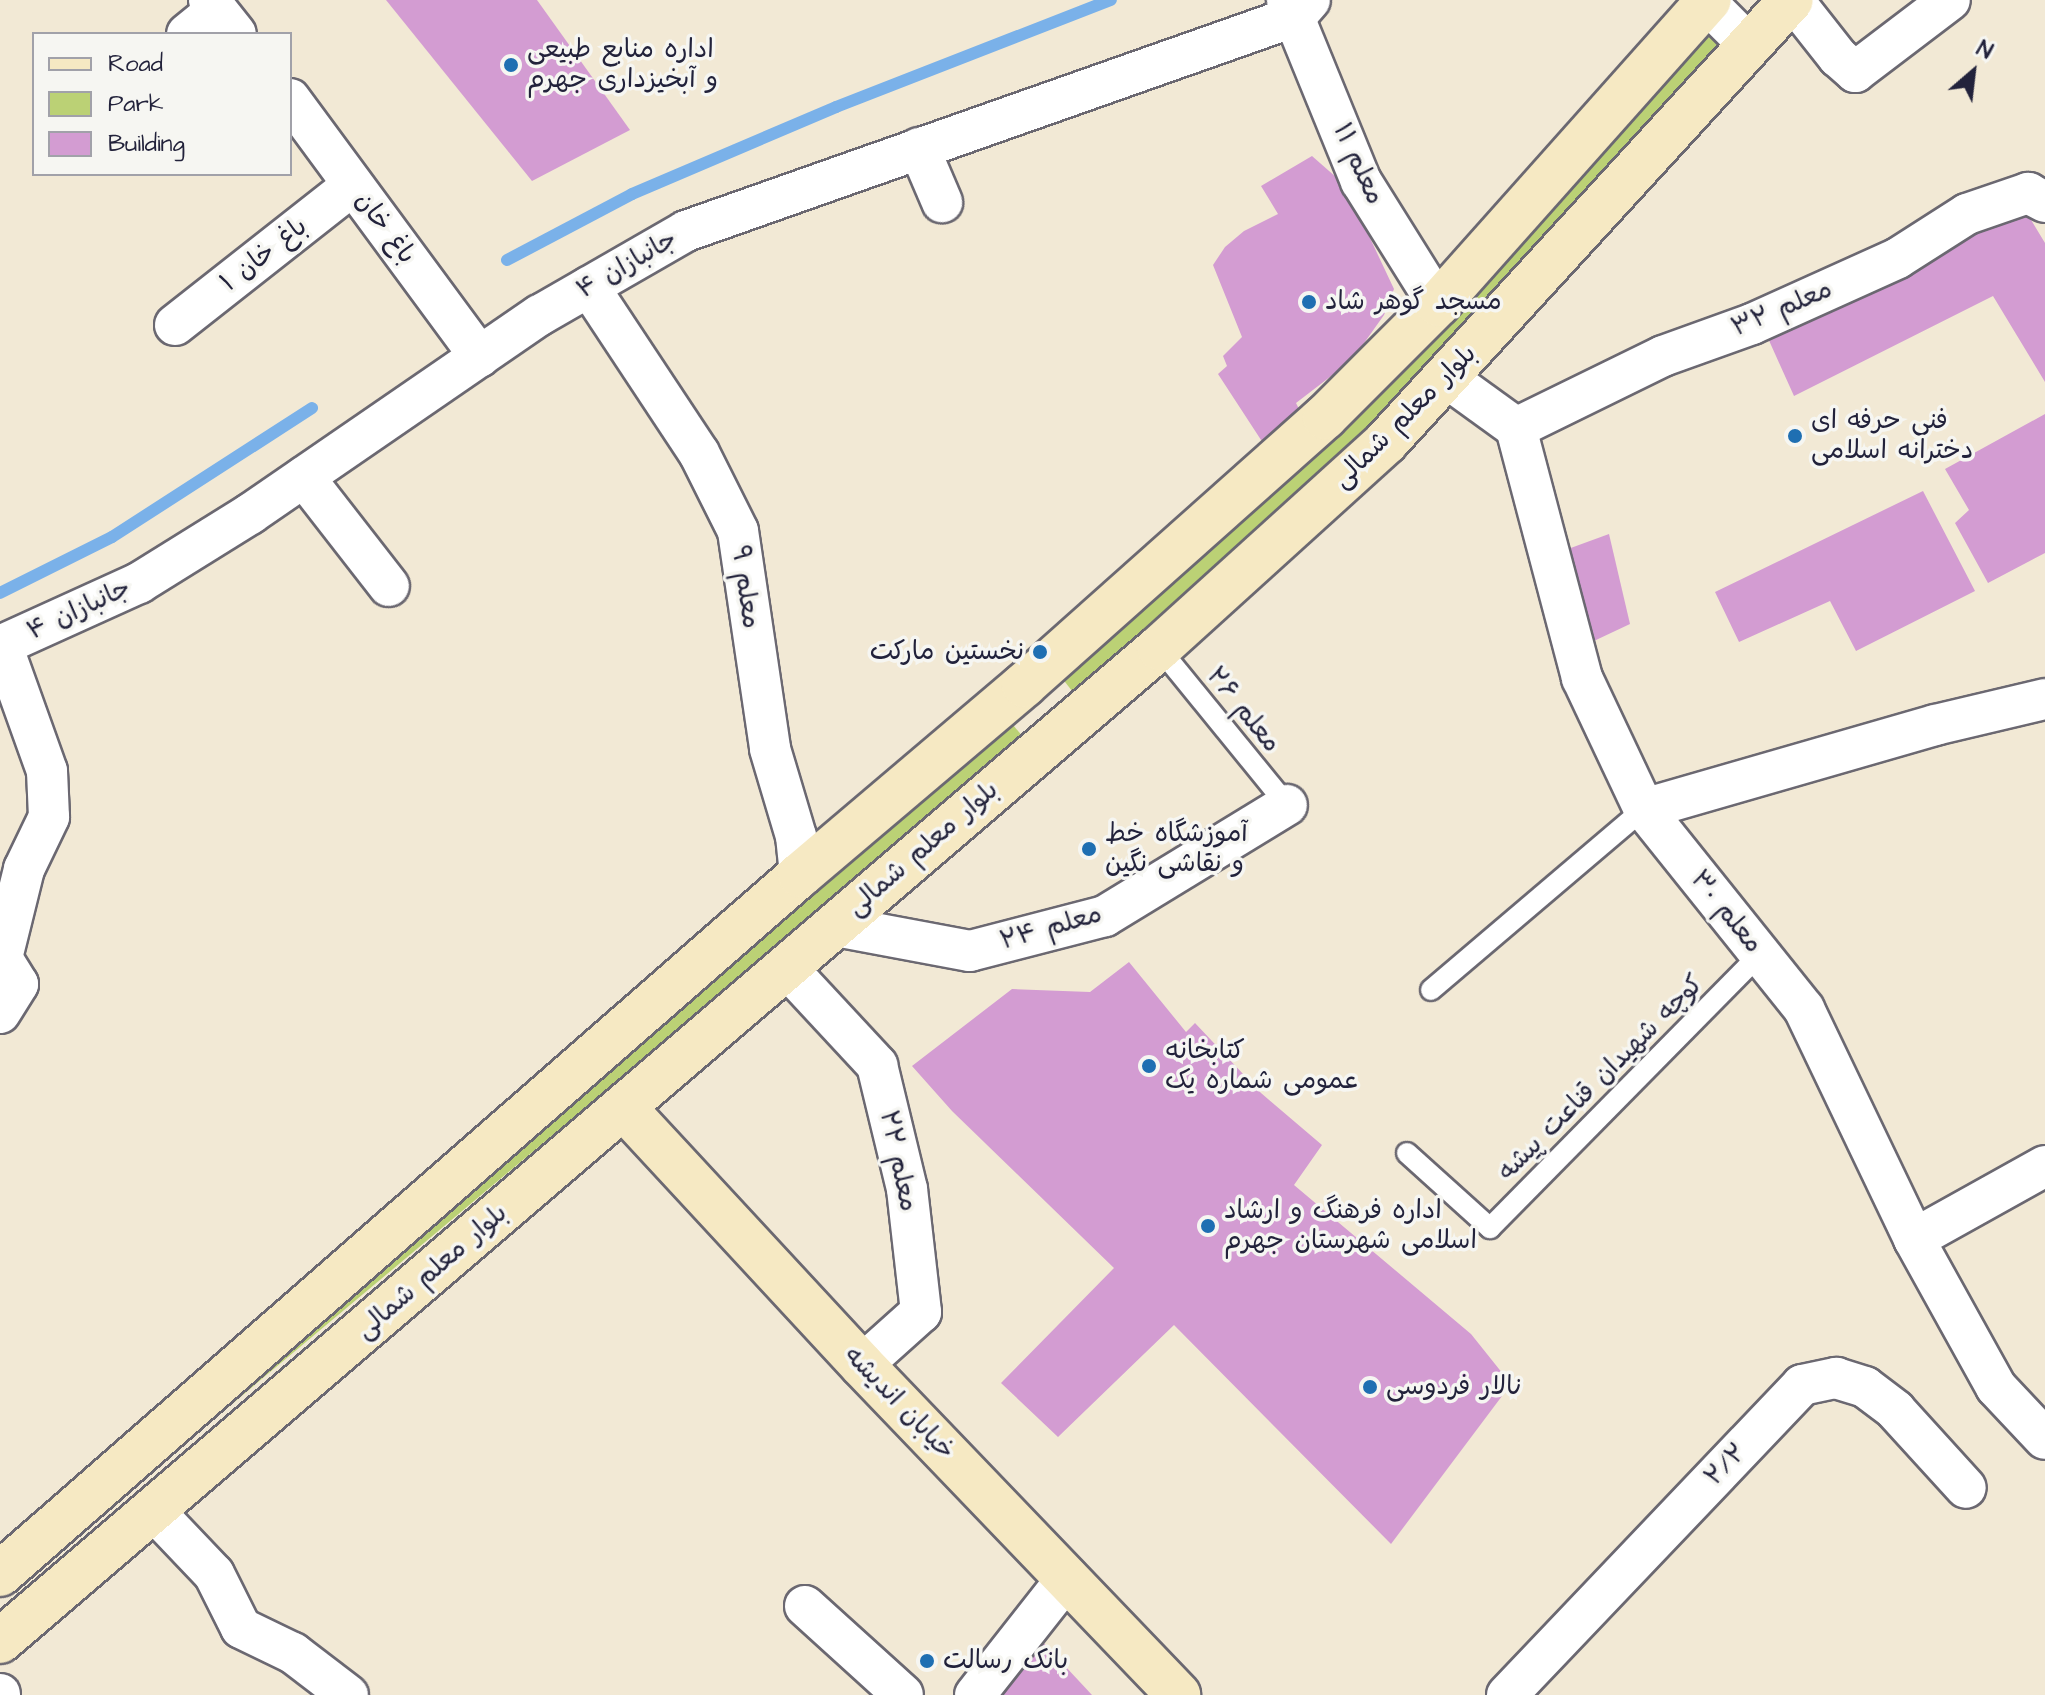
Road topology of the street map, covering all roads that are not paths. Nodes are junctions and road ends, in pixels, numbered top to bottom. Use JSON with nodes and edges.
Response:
{"nodes":[{"id":1,"x":1792,"y":0,"type":"edge"},
{"id":2,"x":1950,"y":0,"type":"edge"},
{"id":3,"x":1706,"y":1,"type":"edge"},
{"id":4,"x":1297,"y":5,"type":"edge"},
{"id":5,"x":1750,"y":46,"type":"junction"},
{"id":6,"x":292,"y":102,"type":"edge"},
{"id":7,"x":919,"y":148,"type":"junction"},
{"id":8,"x":353,"y":185,"type":"junction"},
{"id":9,"x":942,"y":202,"type":"dead end"},
{"id":10,"x":2045,"y":202,"type":"edge"},
{"id":11,"x":589,"y":287,"type":"junction"},
{"id":12,"x":1438,"y":304,"type":"junction"},
{"id":13,"x":175,"y":325,"type":"dead end"},
{"id":14,"x":480,"y":357,"type":"junction"},
{"id":15,"x":1447,"y":378,"type":"junction"},
{"id":16,"x":1516,"y":428,"type":"junction"},
{"id":17,"x":304,"y":477,"type":"junction"},
{"id":18,"x":389,"y":586,"type":"dead end"},
{"id":19,"x":1,"y":646,"type":"edge"},
{"id":20,"x":1159,"y":648,"type":"junction"},
{"id":21,"x":1024,"y":685,"type":"junction"},
{"id":22,"x":2045,"y":699,"type":"edge"},
{"id":23,"x":1064,"y":726,"type":"junction"},
{"id":24,"x":1287,"y":805,"type":"joint"},
{"id":25,"x":1644,"y":809,"type":"junction"},
{"id":26,"x":800,"y":875,"type":"junction"},
{"id":27,"x":836,"y":926,"type":"junction"},
{"id":28,"x":1760,"y":954,"type":"junction"},
{"id":29,"x":786,"y":967,"type":"junction"},
{"id":30,"x":1431,"y":990,"type":"dead end"},
{"id":31,"x":9,"y":999,"type":"edge"},
{"id":32,"x":624,"y":1108,"type":"junction"},
{"id":33,"x":1407,"y":1153,"type":"dead end"},
{"id":34,"x":2045,"y":1166,"type":"edge"},
{"id":35,"x":1914,"y":1239,"type":"junction"},
{"id":36,"x":862,"y":1365,"type":"junction"},
{"id":37,"x":2045,"y":1439,"type":"edge"},
{"id":38,"x":1966,"y":1488,"type":"dead end"},
{"id":39,"x":153,"y":1510,"type":"junction"},
{"id":40,"x":0,"y":1574,"type":"edge"},
{"id":41,"x":1068,"y":1577,"type":"junction"},
{"id":42,"x":805,"y":1606,"type":"dead end"},
{"id":43,"x":0,"y":1641,"type":"edge"},
{"id":44,"x":348,"y":1695,"type":"edge"},
{"id":45,"x":903,"y":1695,"type":"edge"},
{"id":46,"x":975,"y":1695,"type":"edge"},
{"id":47,"x":1178,"y":1695,"type":"edge"},
{"id":48,"x":1507,"y":1695,"type":"edge"}],
"edges":[{"from":1,"to":2,"type":"street"},
{"from":1,"to":5,"type":"main road","name":"بلوار معلم شمالی"},
{"from":3,"to":5,"type":"street"},
{"from":3,"to":12,"type":"main road"},
{"from":4,"to":7,"type":"street","name":"جانبازان ۴"},
{"from":4,"to":12,"type":"street","name":"معلم ۱۱"},
{"from":5,"to":15,"type":"main road","name":"بلوار معلم شمالی"},
{"from":6,"to":8,"type":"street","name":"باغ خان"},
{"from":7,"to":9,"type":"street"},
{"from":7,"to":11,"type":"street","name":"جانبازان ۴"},
{"from":8,"to":13,"type":"street","name":"باغ خان ۱"},
{"from":8,"to":14,"type":"street","name":"باغ خان"},
{"from":10,"to":16,"type":"street","name":"معلم ۳۲"},
{"from":11,"to":14,"type":"street","name":"جانبازان ۴"},
{"from":11,"to":26,"type":"street","name":"معلم ۹"},
{"from":12,"to":21,"type":"main road"},
{"from":14,"to":17,"type":"street","name":"جانبازان ۴"},
{"from":15,"to":16,"type":"street"},
{"from":15,"to":20,"type":"main road","name":"بلوار معلم شمالی"},
{"from":16,"to":25,"type":"street","name":"معلم ۳۰"},
{"from":17,"to":18,"type":"street"},
{"from":17,"to":19,"type":"street","name":"جانبازان ۴"},
{"from":19,"to":31,"type":"street"},
{"from":20,"to":23,"type":"main road","name":"بلوار معلم شمالی"},
{"from":20,"to":24,"type":"lane","name":"معلم ۲۶"},
{"from":21,"to":23,"type":"main road"},
{"from":21,"to":26,"type":"main road"},
{"from":22,"to":25,"type":"street"},
{"from":23,"to":27,"type":"main road","name":"بلوار معلم شمالی"},
{"from":24,"to":27,"type":"street","name":"معلم ۲۴"},
{"from":25,"to":28,"type":"street","name":"معلم ۳۰"},
{"from":25,"to":30,"type":"lane"},
{"from":26,"to":40,"type":"main road"},
{"from":27,"to":29,"type":"main road","name":"بلوار معلم شمالی"},
{"from":28,"to":33,"type":"lane","name":"کوچه شهیدان قناعت پیشه"},
{"from":28,"to":35,"type":"street","name":"معلم ۳۰"},
{"from":29,"to":32,"type":"main road","name":"بلوار معلم شمالی"},
{"from":29,"to":36,"type":"street","name":"معلم ۲۲"},
{"from":32,"to":36,"type":"main road","name":"خیابان اندیشه"},
{"from":32,"to":39,"type":"main road","name":"بلوار معلم شمالی"},
{"from":34,"to":35,"type":"street"},
{"from":35,"to":37,"type":"street","name":"معلم ۳۰"},
{"from":36,"to":41,"type":"main road","name":"خیابان اندیشه"},
{"from":38,"to":48,"type":"street","name":"۲/۲"},
{"from":39,"to":43,"type":"main road","name":"بلوار معلم شمالی"},
{"from":39,"to":44,"type":"street"},
{"from":41,"to":46,"type":"street"},
{"from":41,"to":47,"type":"main road","name":"خیابان اندیشه"},
{"from":42,"to":45,"type":"street"}]}
